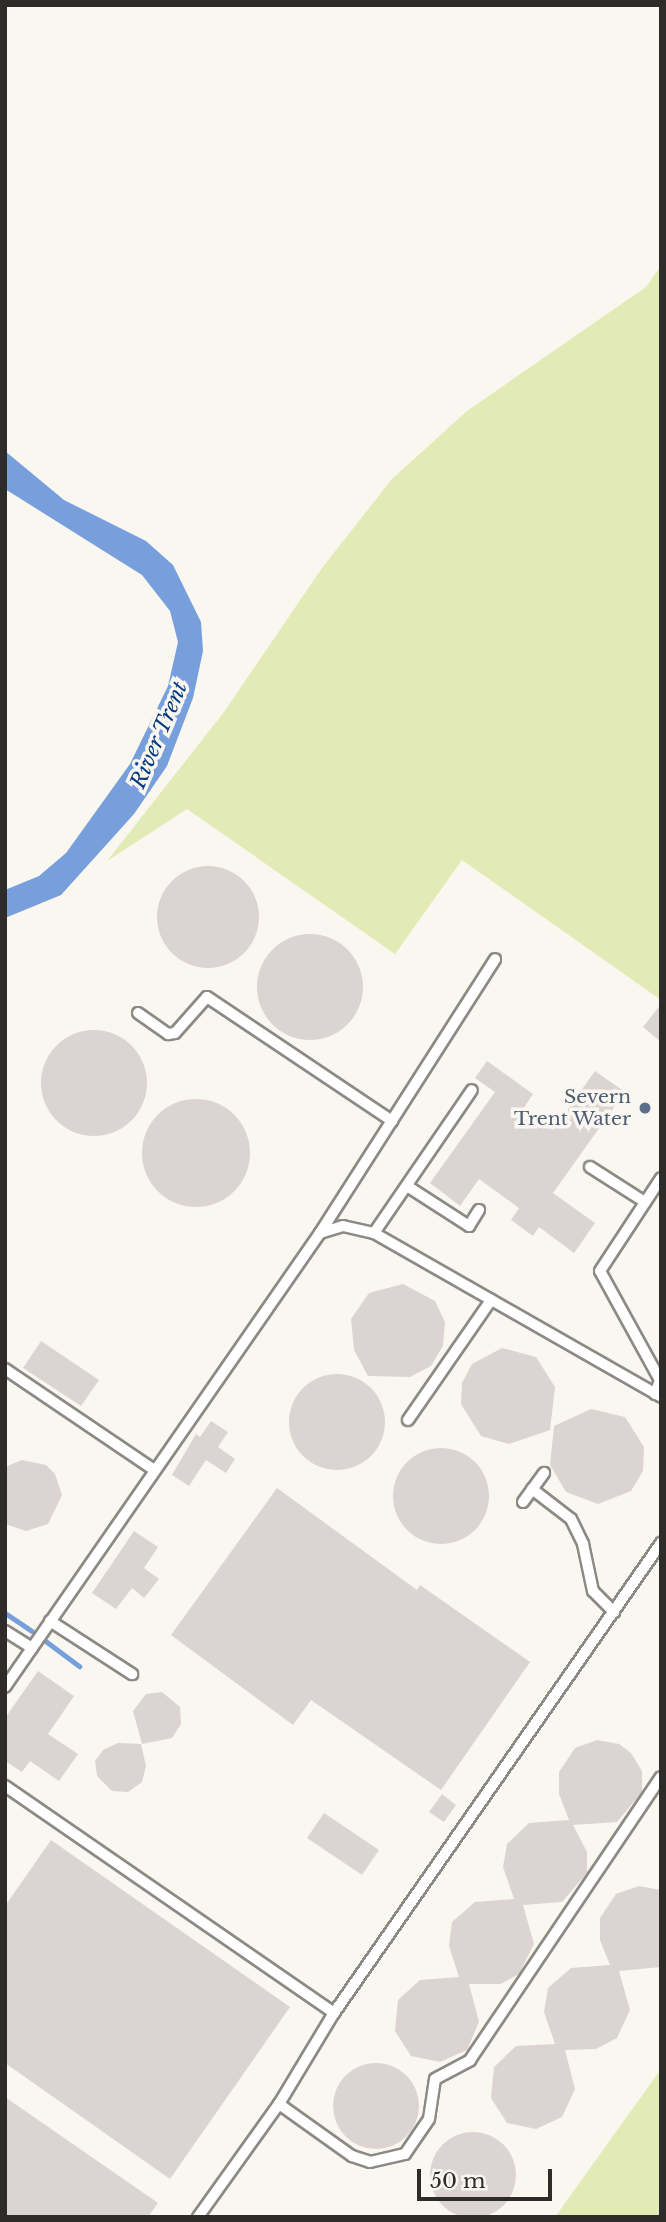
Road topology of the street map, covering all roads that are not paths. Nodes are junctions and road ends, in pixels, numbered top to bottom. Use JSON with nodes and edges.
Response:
{"nodes":[{"id":1,"x":495,"y":959,"type":"dead end"},
{"id":2,"x":138,"y":1013,"type":"dead end"},
{"id":3,"x":472,"y":1090,"type":"dead end"},
{"id":4,"x":392,"y":1121,"type":"junction"},
{"id":5,"x":590,"y":1167,"type":"dead end"},
{"id":6,"x":661,"y":1178,"type":"edge"},
{"id":7,"x":407,"y":1186,"type":"junction"},
{"id":8,"x":646,"y":1202,"type":"junction"},
{"id":9,"x":480,"y":1210,"type":"dead end"},
{"id":10,"x":320,"y":1233,"type":"junction"},
{"id":11,"x":374,"y":1233,"type":"junction"},
{"id":12,"x":491,"y":1300,"type":"junction"},
{"id":13,"x":5,"y":1369,"type":"edge"},
{"id":14,"x":658,"y":1395,"type":"edge"},
{"id":15,"x":408,"y":1420,"type":"dead end"},
{"id":16,"x":154,"y":1470,"type":"junction"},
{"id":17,"x":544,"y":1473,"type":"dead end"},
{"id":18,"x":532,"y":1489,"type":"junction"},
{"id":19,"x":523,"y":1502,"type":"dead end"},
{"id":20,"x":661,"y":1543,"type":"edge"},
{"id":21,"x":614,"y":1612,"type":"junction"},
{"id":22,"x":50,"y":1621,"type":"junction"},
{"id":23,"x":5,"y":1631,"type":"edge"},
{"id":24,"x":32,"y":1648,"type":"junction"},
{"id":25,"x":132,"y":1674,"type":"dead end"},
{"id":26,"x":5,"y":1687,"type":"edge"},
{"id":27,"x":661,"y":1777,"type":"edge"},
{"id":28,"x":5,"y":1786,"type":"edge"},
{"id":29,"x":334,"y":2013,"type":"junction"},
{"id":30,"x":279,"y":2104,"type":"junction"},
{"id":31,"x":198,"y":2217,"type":"edge"}],
"edges":[{"from":1,"to":4,"type":"lane"},
{"from":2,"to":4,"type":"lane"},
{"from":3,"to":7,"type":"lane"},
{"from":4,"to":10,"type":"lane"},
{"from":5,"to":8,"type":"lane"},
{"from":6,"to":8,"type":"lane"},
{"from":7,"to":9,"type":"lane"},
{"from":7,"to":11,"type":"lane"},
{"from":8,"to":14,"type":"lane"},
{"from":10,"to":11,"type":"lane"},
{"from":10,"to":16,"type":"lane"},
{"from":11,"to":12,"type":"lane"},
{"from":12,"to":14,"type":"lane"},
{"from":12,"to":15,"type":"lane"},
{"from":13,"to":16,"type":"lane"},
{"from":16,"to":22,"type":"lane"},
{"from":17,"to":18,"type":"lane"},
{"from":18,"to":19,"type":"lane"},
{"from":18,"to":21,"type":"lane"},
{"from":20,"to":21,"type":"lane"},
{"from":21,"to":29,"type":"lane"},
{"from":22,"to":24,"type":"lane"},
{"from":22,"to":25,"type":"lane"},
{"from":23,"to":24,"type":"lane"},
{"from":24,"to":26,"type":"lane"},
{"from":27,"to":30,"type":"lane"},
{"from":28,"to":29,"type":"lane"},
{"from":29,"to":30,"type":"lane"},
{"from":30,"to":31,"type":"lane"}]}
